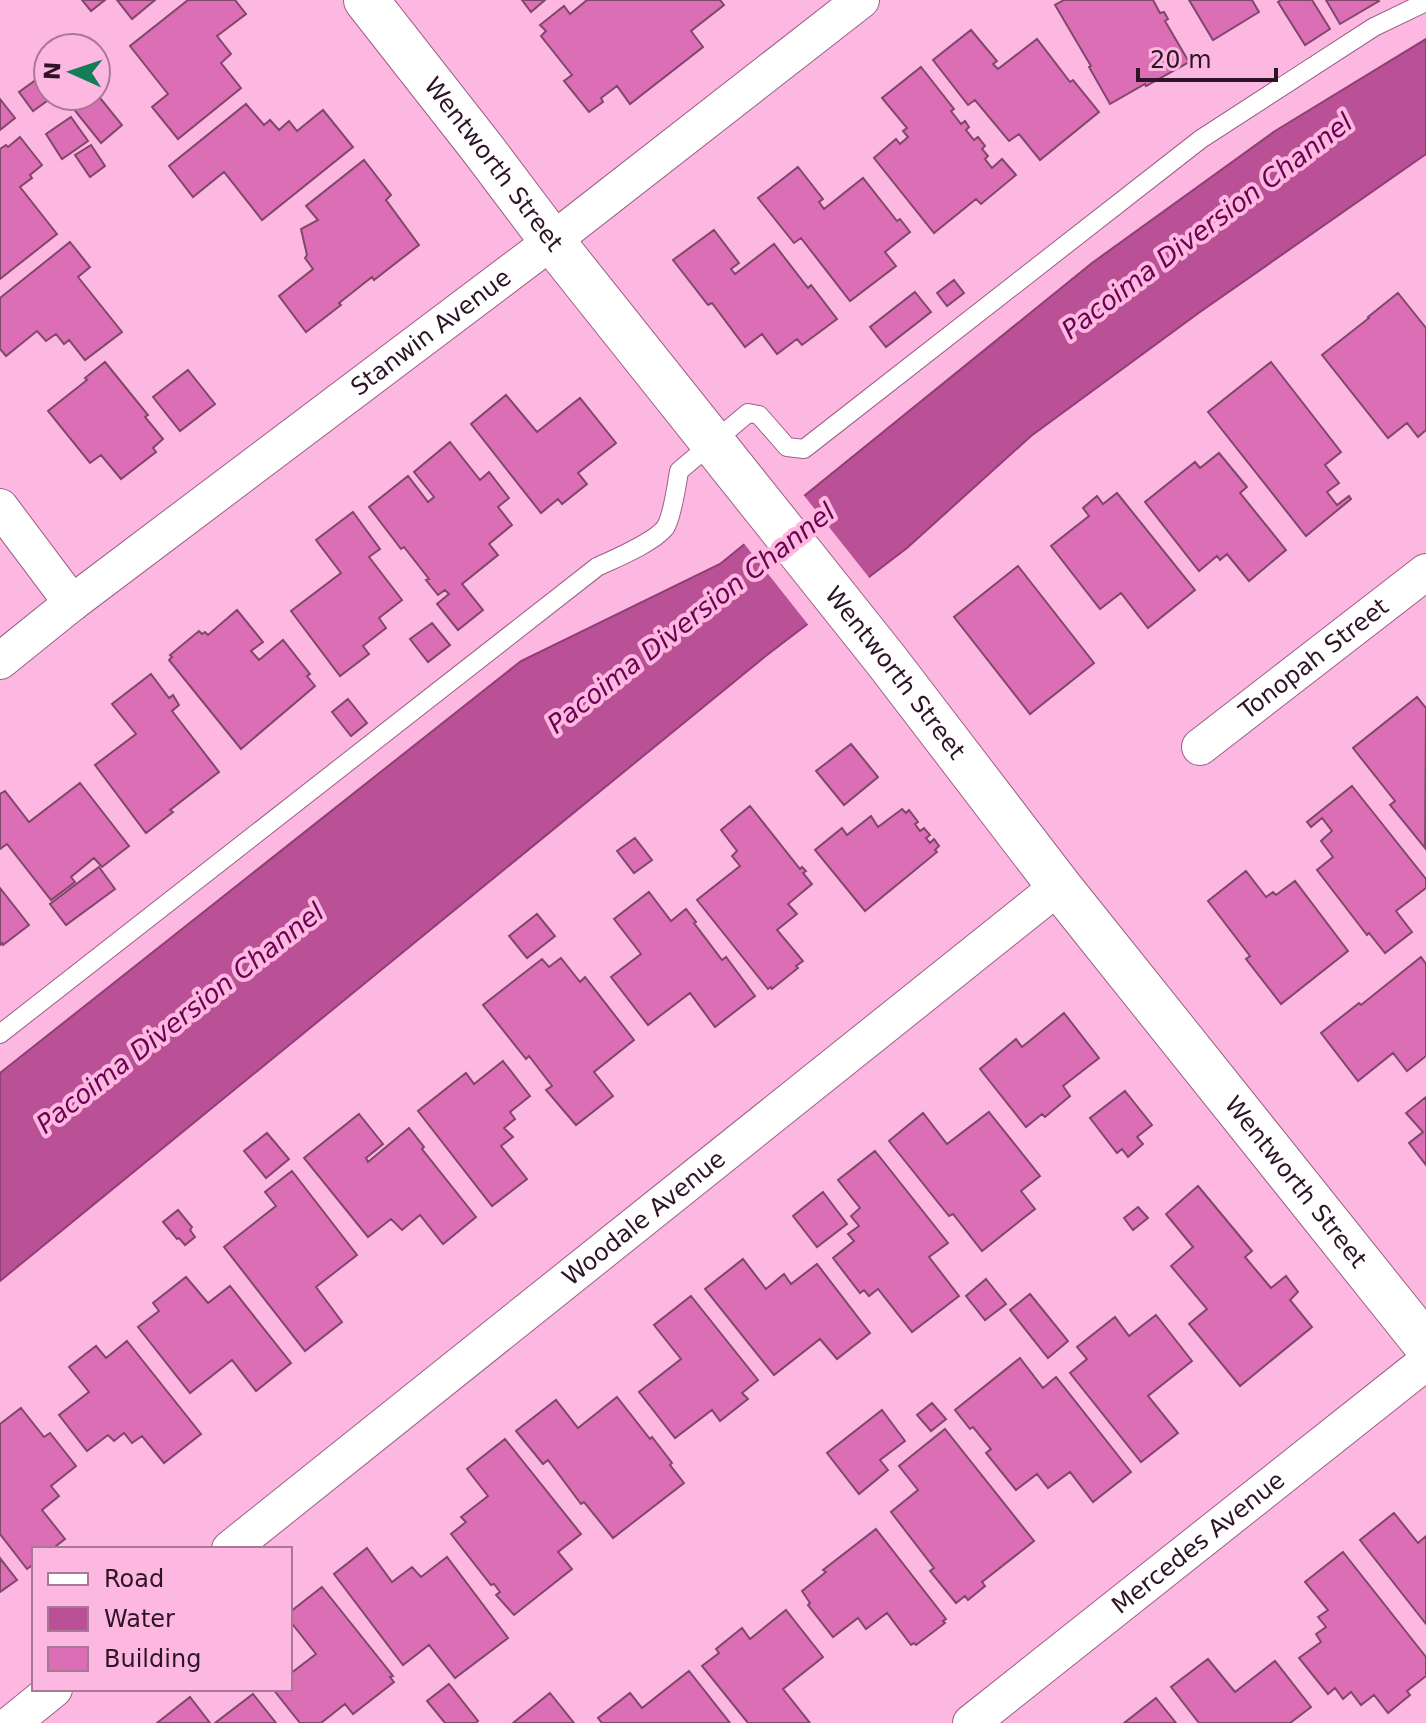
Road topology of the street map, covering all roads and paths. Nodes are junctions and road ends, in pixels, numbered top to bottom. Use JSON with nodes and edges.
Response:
{"nodes":[{"id":1,"x":366,"y":0,"type":"edge"},
{"id":2,"x":861,"y":0,"type":"edge"},
{"id":3,"x":1426,"y":2,"type":"edge"},
{"id":4,"x":552,"y":241,"type":"junction"},
{"id":5,"x":718,"y":447,"type":"junction"},
{"id":6,"x":0,"y":507,"type":"edge"},
{"id":7,"x":1426,"y":572,"type":"edge"},
{"id":8,"x":72,"y":603,"type":"junction"},
{"id":9,"x":0,"y":661,"type":"edge"},
{"id":10,"x":1200,"y":747,"type":"dead end"},
{"id":11,"x":1059,"y":886,"type":"junction"},
{"id":12,"x":0,"y":1034,"type":"edge"},
{"id":13,"x":1426,"y":1345,"type":"edge"},
{"id":14,"x":1426,"y":1362,"type":"edge"},
{"id":15,"x":233,"y":1547,"type":"edge"},
{"id":16,"x":52,"y":1691,"type":"edge"},
{"id":17,"x":12,"y":1723,"type":"edge"},
{"id":18,"x":971,"y":1723,"type":"edge"}],
"edges":[{"from":1,"to":4,"type":"street","name":"Wentworth Street"},
{"from":2,"to":4,"type":"street","name":"Stanwin Avenue"},
{"from":3,"to":5,"type":"lane"},
{"from":4,"to":5,"type":"street","name":"Wentworth Street"},
{"from":4,"to":8,"type":"street","name":"Stanwin Avenue"},
{"from":5,"to":11,"type":"street","name":"Wentworth Street"},
{"from":5,"to":12,"type":"lane"},
{"from":6,"to":8,"type":"street"},
{"from":7,"to":10,"type":"street","name":"Tonopah Street"},
{"from":8,"to":9,"type":"street","name":"Stanwin Avenue"},
{"from":11,"to":13,"type":"street","name":"Wentworth Street"},
{"from":11,"to":15,"type":"street","name":"Woodale Avenue"},
{"from":14,"to":18,"type":"street","name":"Mercedes Avenue"},
{"from":16,"to":17,"type":"street"}]}
